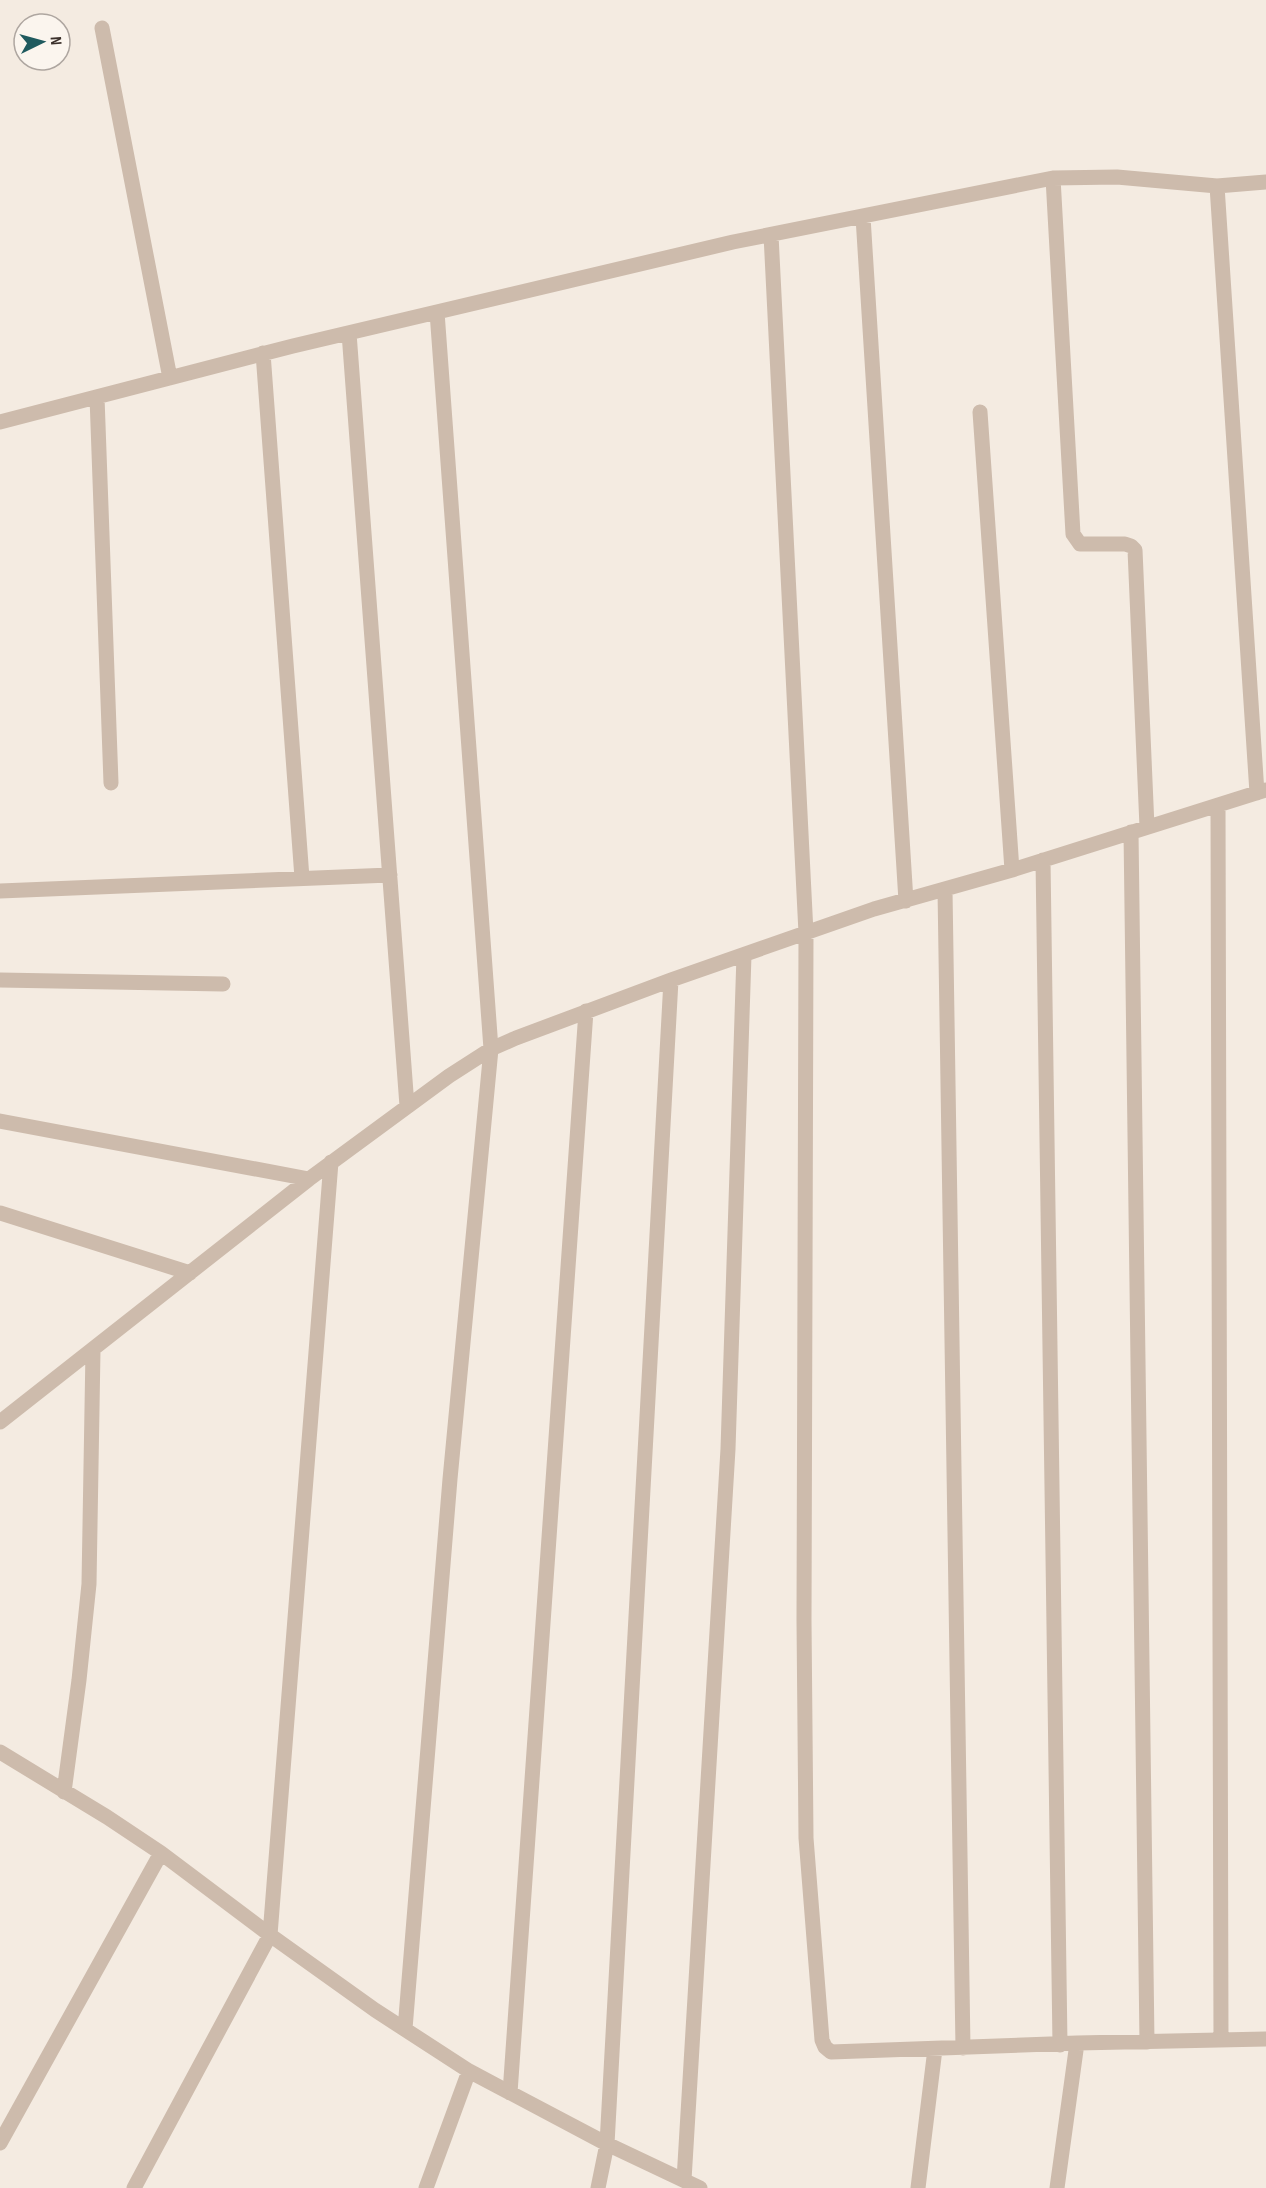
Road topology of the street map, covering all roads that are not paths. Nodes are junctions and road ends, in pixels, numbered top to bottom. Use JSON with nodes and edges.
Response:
{"nodes":[{"id":1,"x":102,"y":28,"type":"dead end"},
{"id":2,"x":1053,"y":178,"type":"junction"},
{"id":3,"x":1266,"y":182,"type":"edge"},
{"id":4,"x":1217,"y":186,"type":"junction"},
{"id":5,"x":863,"y":217,"type":"junction"},
{"id":6,"x":771,"y":235,"type":"junction"},
{"id":7,"x":436,"y":312,"type":"junction"},
{"id":8,"x":349,"y":333,"type":"junction"},
{"id":9,"x":263,"y":353,"type":"junction"},
{"id":10,"x":170,"y":378,"type":"junction"},
{"id":11,"x":97,"y":397,"type":"junction"},
{"id":12,"x":980,"y":412,"type":"dead end"},
{"id":13,"x":0,"y":422,"type":"edge"},
{"id":14,"x":111,"y":783,"type":"dead end"},
{"id":15,"x":1262,"y":791,"type":"edge"},
{"id":16,"x":1218,"y":805,"type":"junction"},
{"id":17,"x":1147,"y":827,"type":"junction"},
{"id":18,"x":1131,"y":832,"type":"junction"},
{"id":19,"x":1043,"y":860,"type":"junction"},
{"id":20,"x":1012,"y":870,"type":"junction"},
{"id":21,"x":390,"y":875,"type":"junction"},
{"id":22,"x":302,"y":878,"type":"junction"},
{"id":23,"x":945,"y":890,"type":"junction"},
{"id":24,"x":0,"y":891,"type":"edge"},
{"id":25,"x":906,"y":901,"type":"junction"},
{"id":26,"x":806,"y":933,"type":"junction"},
{"id":27,"x":744,"y":955,"type":"junction"},
{"id":28,"x":0,"y":980,"type":"edge"},
{"id":29,"x":671,"y":980,"type":"junction"},
{"id":30,"x":223,"y":984,"type":"dead end"},
{"id":31,"x":585,"y":1011,"type":"junction"},
{"id":32,"x":491,"y":1049,"type":"junction"},
{"id":33,"x":407,"y":1106,"type":"junction"},
{"id":34,"x":0,"y":1121,"type":"edge"},
{"id":35,"x":332,"y":1162,"type":"junction"},
{"id":36,"x":309,"y":1179,"type":"junction"},
{"id":37,"x":0,"y":1213,"type":"edge"},
{"id":38,"x":190,"y":1273,"type":"junction"},
{"id":39,"x":93,"y":1350,"type":"junction"},
{"id":40,"x":0,"y":1422,"type":"edge"},
{"id":41,"x":0,"y":1752,"type":"edge"},
{"id":42,"x":64,"y":1792,"type":"junction"},
{"id":43,"x":161,"y":1853,"type":"junction"},
{"id":44,"x":270,"y":1935,"type":"junction"},
{"id":45,"x":405,"y":2030,"type":"junction"},
{"id":46,"x":1221,"y":2039,"type":"junction"},
{"id":47,"x":1266,"y":2039,"type":"edge"},
{"id":48,"x":1147,"y":2042,"type":"junction"},
{"id":49,"x":1077,"y":2043,"type":"junction"},
{"id":50,"x":1060,"y":2045,"type":"junction"},
{"id":51,"x":963,"y":2048,"type":"junction"},
{"id":52,"x":934,"y":2049,"type":"junction"},
{"id":53,"x":469,"y":2072,"type":"junction"},
{"id":54,"x":510,"y":2093,"type":"junction"},
{"id":55,"x":0,"y":2143,"type":"edge"},
{"id":56,"x":607,"y":2144,"type":"junction"},
{"id":57,"x":684,"y":2180,"type":"junction"},
{"id":58,"x":134,"y":2188,"type":"edge"},
{"id":59,"x":426,"y":2188,"type":"edge"},
{"id":60,"x":598,"y":2188,"type":"edge"},
{"id":61,"x":700,"y":2188,"type":"edge"},
{"id":62,"x":918,"y":2188,"type":"edge"},
{"id":63,"x":1057,"y":2188,"type":"edge"}],
"edges":[{"from":1,"to":10,"type":"street"},
{"from":2,"to":4,"type":"street"},
{"from":2,"to":5,"type":"street"},
{"from":2,"to":17,"type":"street"},
{"from":3,"to":4,"type":"street"},
{"from":4,"to":15,"type":"street"},
{"from":5,"to":6,"type":"street"},
{"from":5,"to":25,"type":"street"},
{"from":6,"to":7,"type":"street"},
{"from":6,"to":26,"type":"street"},
{"from":7,"to":8,"type":"street"},
{"from":7,"to":32,"type":"street"},
{"from":8,"to":9,"type":"street"},
{"from":8,"to":21,"type":"street"},
{"from":9,"to":10,"type":"street"},
{"from":9,"to":22,"type":"street"},
{"from":10,"to":11,"type":"street"},
{"from":11,"to":13,"type":"street"},
{"from":11,"to":14,"type":"street"},
{"from":12,"to":20,"type":"street"},
{"from":15,"to":16,"type":"street"},
{"from":16,"to":17,"type":"street"},
{"from":16,"to":46,"type":"street"},
{"from":17,"to":18,"type":"street"},
{"from":18,"to":19,"type":"street"},
{"from":18,"to":48,"type":"street"},
{"from":19,"to":20,"type":"street"},
{"from":19,"to":50,"type":"street"},
{"from":20,"to":23,"type":"street"},
{"from":21,"to":22,"type":"street"},
{"from":21,"to":33,"type":"street"},
{"from":22,"to":24,"type":"street"},
{"from":23,"to":25,"type":"street"},
{"from":23,"to":51,"type":"street"},
{"from":25,"to":26,"type":"street"},
{"from":26,"to":27,"type":"street"},
{"from":26,"to":52,"type":"street"},
{"from":27,"to":29,"type":"street"},
{"from":27,"to":57,"type":"street"},
{"from":28,"to":30,"type":"street"},
{"from":29,"to":31,"type":"street"},
{"from":29,"to":56,"type":"street"},
{"from":31,"to":32,"type":"street"},
{"from":31,"to":54,"type":"street"},
{"from":32,"to":33,"type":"street"},
{"from":32,"to":45,"type":"street"},
{"from":33,"to":35,"type":"street"},
{"from":34,"to":36,"type":"street"},
{"from":35,"to":36,"type":"street"},
{"from":35,"to":44,"type":"street"},
{"from":36,"to":38,"type":"street"},
{"from":37,"to":38,"type":"street"},
{"from":38,"to":39,"type":"street"},
{"from":39,"to":40,"type":"street"},
{"from":39,"to":42,"type":"street"},
{"from":41,"to":42,"type":"street"},
{"from":42,"to":43,"type":"street"},
{"from":43,"to":44,"type":"street"},
{"from":43,"to":55,"type":"street"},
{"from":44,"to":45,"type":"street"},
{"from":44,"to":58,"type":"street"},
{"from":45,"to":53,"type":"street"},
{"from":46,"to":47,"type":"street"},
{"from":46,"to":48,"type":"street"},
{"from":48,"to":49,"type":"street"},
{"from":49,"to":50,"type":"street"},
{"from":49,"to":63,"type":"street"},
{"from":50,"to":51,"type":"street"},
{"from":51,"to":52,"type":"street"},
{"from":52,"to":62,"type":"street"},
{"from":53,"to":54,"type":"street"},
{"from":53,"to":59,"type":"street"},
{"from":54,"to":56,"type":"street"},
{"from":56,"to":57,"type":"street"},
{"from":56,"to":60,"type":"street"},
{"from":57,"to":61,"type":"street"}]}
